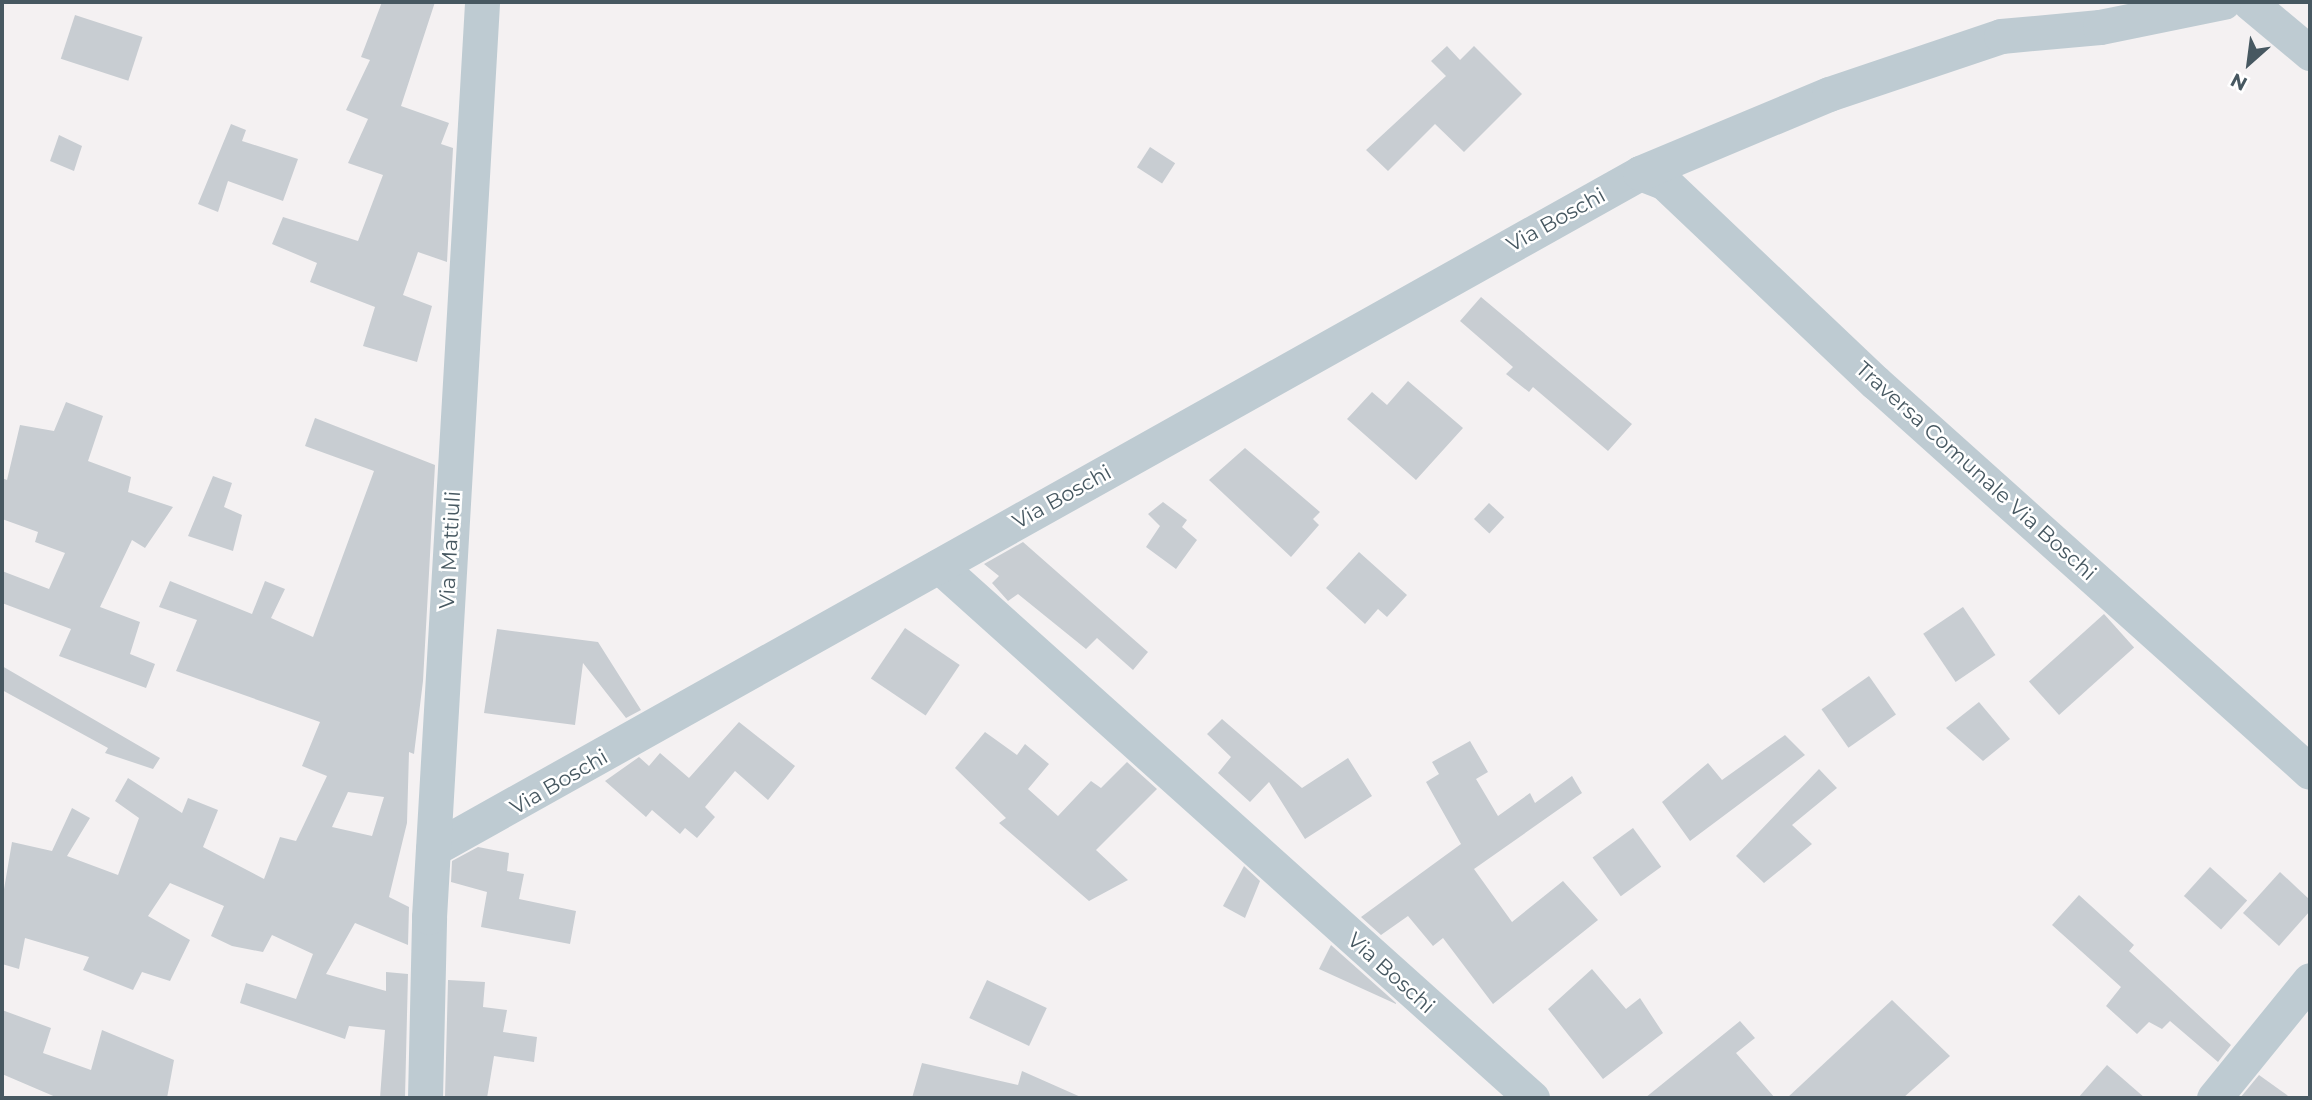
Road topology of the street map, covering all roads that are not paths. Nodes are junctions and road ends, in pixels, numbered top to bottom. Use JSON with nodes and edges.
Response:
{"nodes":[{"id":1,"x":482,"y":2,"type":"edge"},
{"id":2,"x":2223,"y":2,"type":"edge"},
{"id":3,"x":2249,"y":2,"type":"edge"},
{"id":4,"x":2310,"y":53,"type":"edge"},
{"id":5,"x":1640,"y":173,"type":"junction"},
{"id":6,"x":939,"y":566,"type":"junction"},
{"id":7,"x":2310,"y":772,"type":"edge"},
{"id":8,"x":433,"y":849,"type":"junction"},
{"id":9,"x":2310,"y":980,"type":"edge"},
{"id":10,"x":425,"y":1098,"type":"edge"},
{"id":11,"x":1532,"y":1098,"type":"edge"},
{"id":12,"x":2214,"y":1098,"type":"edge"}],
"edges":[{"from":1,"to":8,"type":"street","name":"Via Mattiuli"},
{"from":2,"to":5,"type":"street","name":"Via Boschi"},
{"from":3,"to":4,"type":"street"},
{"from":5,"to":6,"type":"street","name":"Via Boschi"},
{"from":5,"to":7,"type":"street","name":"Traversa Comunale Via Boschi"},
{"from":6,"to":8,"type":"street","name":"Via Boschi"},
{"from":6,"to":11,"type":"street","name":"Via Boschi"},
{"from":8,"to":10,"type":"street","name":"Via Mattiuli"},
{"from":9,"to":12,"type":"street"}]}
